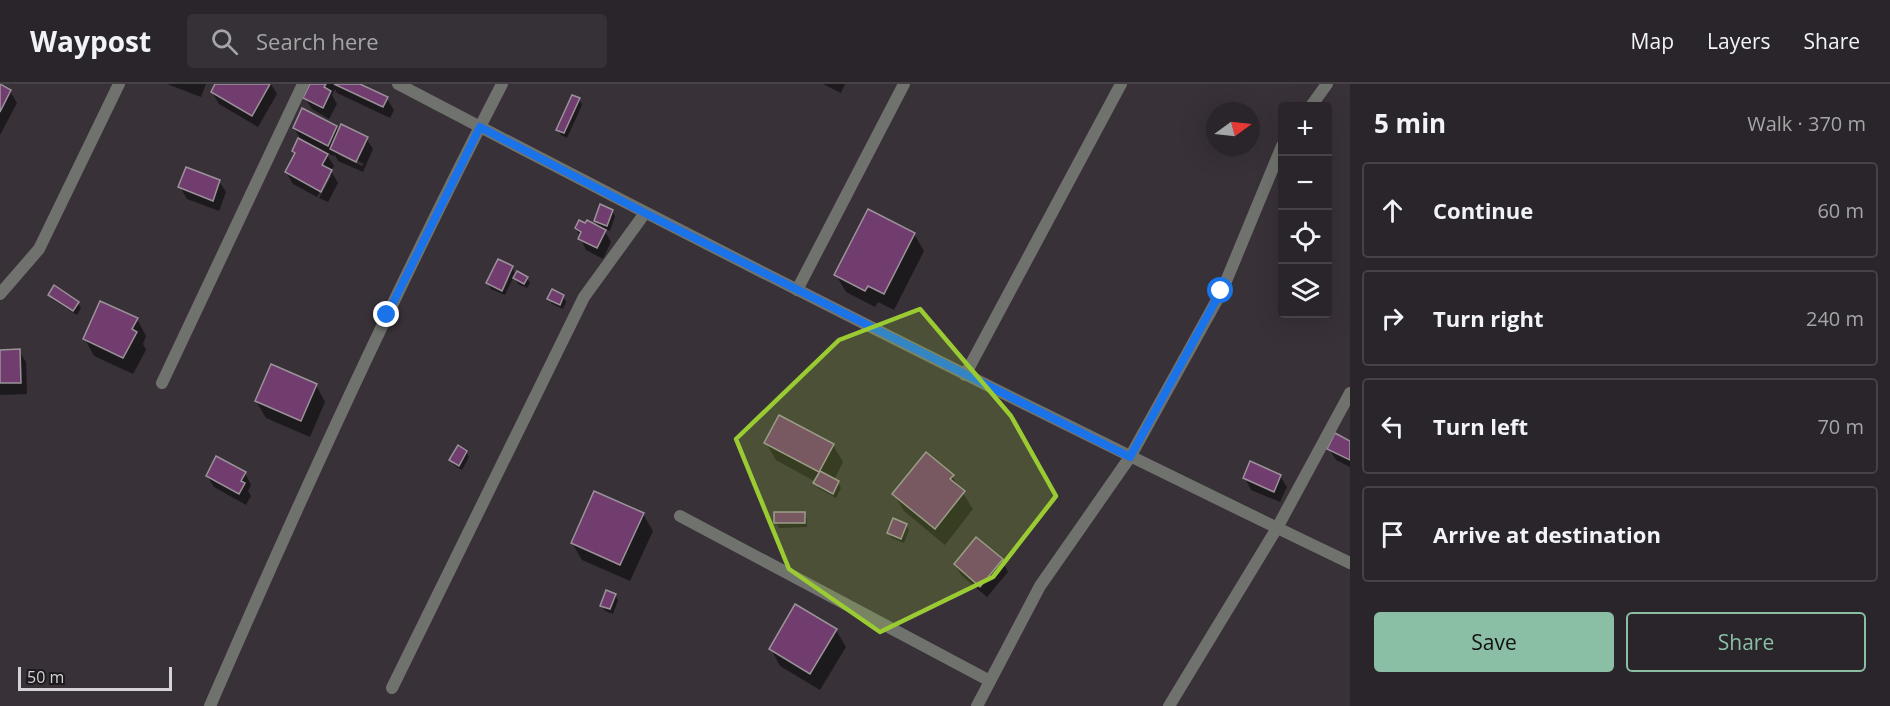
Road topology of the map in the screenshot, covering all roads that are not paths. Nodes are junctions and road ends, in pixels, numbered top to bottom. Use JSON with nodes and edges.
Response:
{"nodes":[{"id":1,"x":119,"y":84,"type":"edge"},
{"id":2,"x":303,"y":84,"type":"edge"},
{"id":3,"x":398,"y":84,"type":"edge"},
{"id":4,"x":502,"y":84,"type":"edge"},
{"id":5,"x":904,"y":84,"type":"edge"},
{"id":6,"x":1121,"y":84,"type":"edge"},
{"id":7,"x":1327,"y":84,"type":"edge"},
{"id":8,"x":1314,"y":102,"type":"edge"},
{"id":9,"x":480,"y":127,"type":"junction"},
{"id":10,"x":1278,"y":156,"type":"edge"},
{"id":11,"x":645,"y":213,"type":"junction"},
{"id":12,"x":796,"y":290,"type":"junction"},
{"id":13,"x":0,"y":294,"type":"edge"},
{"id":14,"x":965,"y":375,"type":"junction"},
{"id":15,"x":162,"y":383,"type":"dead end"},
{"id":16,"x":1350,"y":393,"type":"edge"},
{"id":17,"x":1130,"y":457,"type":"junction"},
{"id":18,"x":680,"y":516,"type":"dead end"},
{"id":19,"x":1277,"y":528,"type":"junction"},
{"id":20,"x":1350,"y":562,"type":"edge"},
{"id":21,"x":990,"y":681,"type":"junction"},
{"id":22,"x":393,"y":688,"type":"dead end"},
{"id":23,"x":210,"y":706,"type":"edge"},
{"id":24,"x":976,"y":706,"type":"edge"},
{"id":25,"x":1169,"y":706,"type":"edge"}],
"edges":[{"from":1,"to":13,"type":"street"},
{"from":2,"to":15,"type":"street"},
{"from":3,"to":9,"type":"street"},
{"from":4,"to":9,"type":"street"},
{"from":5,"to":12,"type":"street"},
{"from":6,"to":14,"type":"street"},
{"from":7,"to":8,"type":"street"},
{"from":9,"to":11,"type":"street"},
{"from":9,"to":23,"type":"street"},
{"from":10,"to":17,"type":"street"},
{"from":11,"to":12,"type":"street"},
{"from":11,"to":22,"type":"street"},
{"from":12,"to":14,"type":"street"},
{"from":14,"to":17,"type":"street"},
{"from":16,"to":19,"type":"street"},
{"from":17,"to":19,"type":"street"},
{"from":17,"to":21,"type":"street"},
{"from":18,"to":21,"type":"street"},
{"from":19,"to":20,"type":"street"},
{"from":19,"to":25,"type":"street"},
{"from":21,"to":24,"type":"street"}]}
